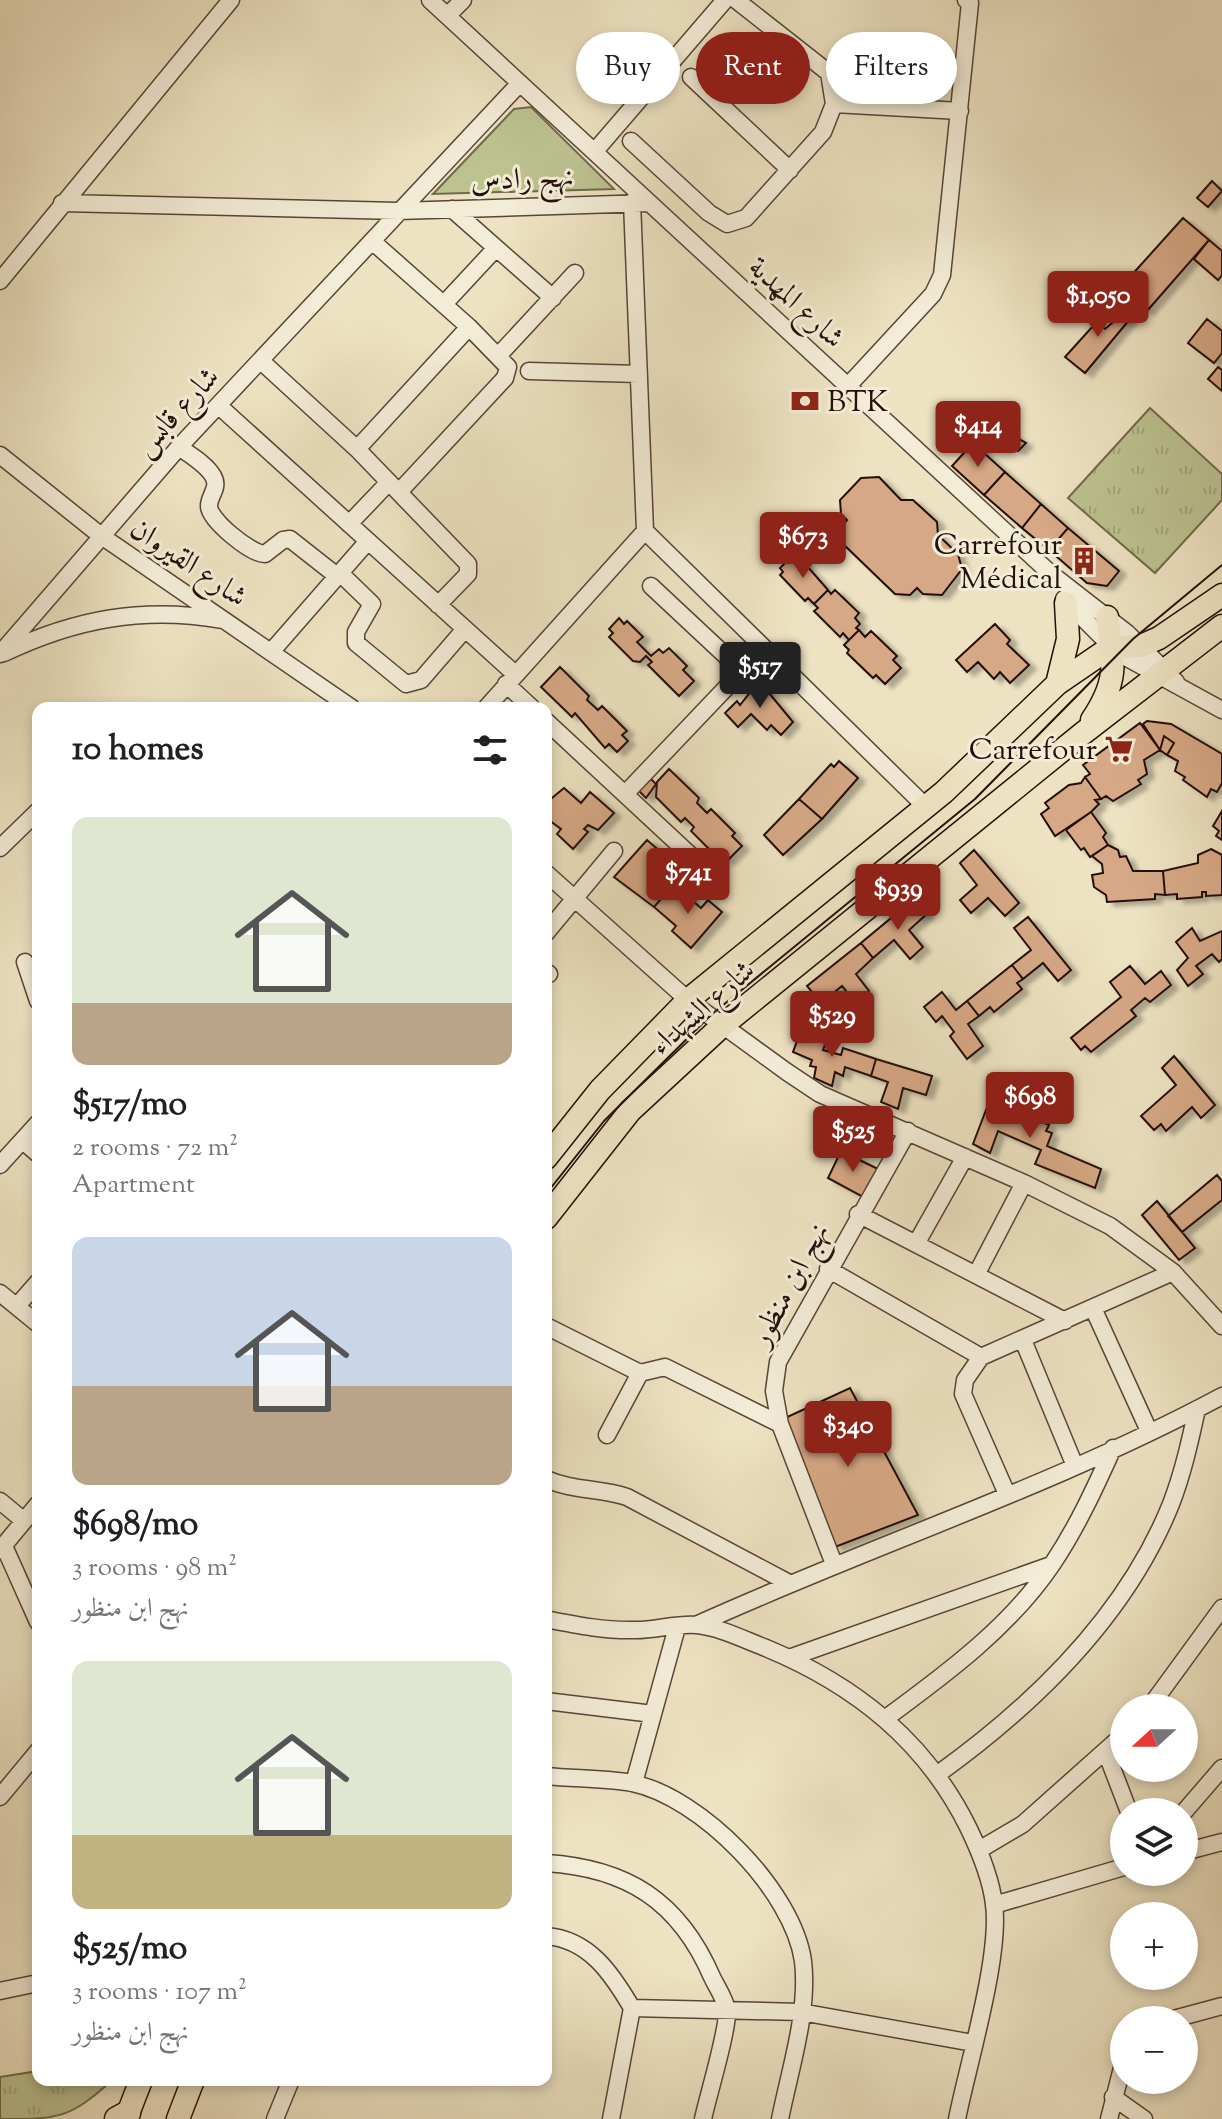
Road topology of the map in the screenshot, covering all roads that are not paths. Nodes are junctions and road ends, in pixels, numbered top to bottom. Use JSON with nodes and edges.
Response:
{"nodes":[{"id":1,"x":231,"y":0,"type":"edge"},
{"id":2,"x":430,"y":0,"type":"edge"},
{"id":3,"x":463,"y":0,"type":"edge"},
{"id":4,"x":725,"y":0,"type":"edge"},
{"id":5,"x":736,"y":0,"type":"edge"},
{"id":6,"x":970,"y":1,"type":"edge"},
{"id":7,"x":448,"y":15,"type":"junction"},
{"id":8,"x":826,"y":73,"type":"edge"},
{"id":9,"x":691,"y":77,"type":"dead end"},
{"id":10,"x":520,"y":83,"type":"junction"},
{"id":11,"x":834,"y":104,"type":"joint"},
{"id":12,"x":960,"y":111,"type":"junction"},
{"id":13,"x":631,"y":141,"type":"dead end"},
{"id":14,"x":595,"y":151,"type":"junction"},
{"id":15,"x":790,"y":170,"type":"junction"},
{"id":16,"x":640,"y":202,"type":"junction"},
{"id":17,"x":62,"y":203,"type":"junction"},
{"id":18,"x":452,"y":209,"type":"junction"},
{"id":19,"x":398,"y":211,"type":"junction"},
{"id":20,"x":372,"y":241,"type":"junction"},
{"id":21,"x":496,"y":248,"type":"junction"},
{"id":22,"x":575,"y":273,"type":"dead end"},
{"id":23,"x":0,"y":281,"type":"edge"},
{"id":24,"x":553,"y":298,"type":"junction"},
{"id":25,"x":444,"y":304,"type":"junction"},
{"id":26,"x":469,"y":327,"type":"junction"},
{"id":27,"x":499,"y":355,"type":"junction"},
{"id":28,"x":261,"y":361,"type":"junction"},
{"id":29,"x":529,"y":371,"type":"dead end"},
{"id":30,"x":639,"y":374,"type":"junction"},
{"id":31,"x":847,"y":387,"type":"junction"},
{"id":32,"x":219,"y":406,"type":"junction"},
{"id":33,"x":179,"y":447,"type":"junction"},
{"id":34,"x":357,"y":449,"type":"junction"},
{"id":35,"x":0,"y":455,"type":"edge"},
{"id":36,"x":394,"y":487,"type":"junction"},
{"id":37,"x":349,"y":524,"type":"junction"},
{"id":38,"x":645,"y":531,"type":"junction"},
{"id":39,"x":100,"y":535,"type":"junction"},
{"id":40,"x":368,"y":541,"type":"junction"},
{"id":41,"x":1050,"y":573,"type":"junction"},
{"id":42,"x":338,"y":575,"type":"junction"},
{"id":43,"x":651,"y":586,"type":"dead end"},
{"id":44,"x":1222,"y":595,"type":"edge"},
{"id":45,"x":1066,"y":603,"type":"junction"},
{"id":46,"x":438,"y":605,"type":"junction"},
{"id":47,"x":1107,"y":617,"type":"junction"},
{"id":48,"x":227,"y":621,"type":"junction"},
{"id":49,"x":1222,"y":626,"type":"edge"},
{"id":50,"x":465,"y":629,"type":"junction"},
{"id":51,"x":1141,"y":646,"type":"junction"},
{"id":52,"x":1111,"y":647,"type":"junction"},
{"id":53,"x":764,"y":648,"type":"junction"},
{"id":54,"x":271,"y":652,"type":"junction"},
{"id":55,"x":0,"y":654,"type":"edge"},
{"id":56,"x":742,"y":671,"type":"junction"},
{"id":57,"x":1167,"y":675,"type":"junction"},
{"id":58,"x":510,"y":679,"type":"junction"},
{"id":59,"x":1057,"y":684,"type":"junction"},
{"id":60,"x":343,"y":702,"type":"edge"},
{"id":61,"x":491,"y":702,"type":"edge"},
{"id":62,"x":527,"y":702,"type":"edge"},
{"id":63,"x":1222,"y":710,"type":"edge"},
{"id":64,"x":552,"y":727,"type":"edge"},
{"id":65,"x":1082,"y":734,"type":"junction"},
{"id":66,"x":625,"y":794,"type":"junction"},
{"id":67,"x":926,"y":807,"type":"junction"},
{"id":68,"x":32,"y":817,"type":"edge"},
{"id":69,"x":0,"y":848,"type":"edge"},
{"id":70,"x":614,"y":851,"type":"dead end"},
{"id":71,"x":552,"y":879,"type":"edge"},
{"id":72,"x":716,"y":879,"type":"dead end"},
{"id":73,"x":573,"y":900,"type":"junction"},
{"id":74,"x":552,"y":926,"type":"edge"},
{"id":75,"x":25,"y":962,"type":"dead end"},
{"id":76,"x":32,"y":983,"type":"edge"},
{"id":77,"x":688,"y":1000,"type":"junction"},
{"id":78,"x":723,"y":1025,"type":"junction"},
{"id":79,"x":32,"y":1130,"type":"edge"},
{"id":80,"x":908,"y":1131,"type":"junction"},
{"id":81,"x":23,"y":1141,"type":"junction"},
{"id":82,"x":32,"y":1149,"type":"edge"},
{"id":83,"x":552,"y":1150,"type":"edge"},
{"id":84,"x":965,"y":1157,"type":"junction"},
{"id":85,"x":0,"y":1165,"type":"edge"},
{"id":86,"x":1024,"y":1183,"type":"junction"},
{"id":87,"x":552,"y":1210,"type":"edge"},
{"id":88,"x":858,"y":1214,"type":"junction"},
{"id":89,"x":916,"y":1244,"type":"junction"},
{"id":90,"x":828,"y":1269,"type":"junction"},
{"id":91,"x":1173,"y":1272,"type":"junction"},
{"id":92,"x":976,"y":1275,"type":"junction"},
{"id":93,"x":32,"y":1289,"type":"edge"},
{"id":94,"x":0,"y":1293,"type":"edge"},
{"id":95,"x":17,"y":1306,"type":"junction"},
{"id":96,"x":1093,"y":1308,"type":"junction"},
{"id":97,"x":32,"y":1319,"type":"edge"},
{"id":98,"x":1065,"y":1321,"type":"junction"},
{"id":99,"x":1222,"y":1326,"type":"edge"},
{"id":100,"x":552,"y":1329,"type":"edge"},
{"id":101,"x":1023,"y":1340,"type":"junction"},
{"id":102,"x":981,"y":1357,"type":"junction"},
{"id":103,"x":640,"y":1373,"type":"junction"},
{"id":104,"x":1222,"y":1396,"type":"edge"},
{"id":105,"x":1197,"y":1409,"type":"junction"},
{"id":106,"x":780,"y":1424,"type":"junction"},
{"id":107,"x":1149,"y":1431,"type":"junction"},
{"id":108,"x":607,"y":1435,"type":"dead end"},
{"id":109,"x":1113,"y":1448,"type":"junction"},
{"id":110,"x":1075,"y":1466,"type":"junction"},
{"id":111,"x":552,"y":1481,"type":"edge"},
{"id":112,"x":1007,"y":1494,"type":"junction"},
{"id":113,"x":0,"y":1501,"type":"edge"},
{"id":114,"x":32,"y":1511,"type":"edge"},
{"id":115,"x":24,"y":1521,"type":"junction"},
{"id":116,"x":2,"y":1548,"type":"edge"},
{"id":117,"x":834,"y":1564,"type":"junction"},
{"id":118,"x":1052,"y":1565,"type":"junction"},
{"id":119,"x":789,"y":1583,"type":"junction"},
{"id":120,"x":1222,"y":1608,"type":"edge"},
{"id":121,"x":32,"y":1610,"type":"edge"},
{"id":122,"x":552,"y":1620,"type":"edge"},
{"id":123,"x":696,"y":1625,"type":"junction"},
{"id":124,"x":677,"y":1627,"type":"junction"},
{"id":125,"x":789,"y":1658,"type":"junction"},
{"id":126,"x":1159,"y":1694,"type":"edge"},
{"id":127,"x":552,"y":1702,"type":"edge"},
{"id":128,"x":653,"y":1714,"type":"junction"},
{"id":129,"x":886,"y":1718,"type":"junction"},
{"id":130,"x":1110,"y":1748,"type":"edge"},
{"id":131,"x":1106,"y":1752,"type":"junction"},
{"id":132,"x":32,"y":1758,"type":"edge"},
{"id":133,"x":1222,"y":1768,"type":"edge"},
{"id":134,"x":938,"y":1774,"type":"junction"},
{"id":135,"x":552,"y":1776,"type":"edge"},
{"id":136,"x":634,"y":1783,"type":"junction"},
{"id":137,"x":0,"y":1797,"type":"edge"},
{"id":138,"x":1124,"y":1798,"type":"edge"},
{"id":139,"x":1196,"y":1798,"type":"edge"},
{"id":140,"x":1222,"y":1842,"type":"edge"},
{"id":141,"x":1198,"y":1848,"type":"edge"},
{"id":142,"x":979,"y":1850,"type":"junction"},
{"id":143,"x":552,"y":1864,"type":"edge"},
{"id":144,"x":1110,"y":1871,"type":"edge"},
{"id":145,"x":994,"y":1905,"type":"junction"},
{"id":146,"x":552,"y":1938,"type":"edge"},
{"id":147,"x":32,"y":1984,"type":"edge"},
{"id":148,"x":0,"y":1991,"type":"edge"},
{"id":149,"x":1222,"y":2006,"type":"edge"},
{"id":150,"x":632,"y":2008,"type":"junction"},
{"id":151,"x":727,"y":2010,"type":"junction"},
{"id":152,"x":801,"y":2012,"type":"junction"},
{"id":153,"x":1198,"y":2012,"type":"edge"},
{"id":154,"x":973,"y":2043,"type":"junction"},
{"id":155,"x":138,"y":2086,"type":"edge"},
{"id":156,"x":191,"y":2086,"type":"edge"},
{"id":157,"x":289,"y":2086,"type":"edge"},
{"id":158,"x":1114,"y":2094,"type":"edge"},
{"id":159,"x":1113,"y":2097,"type":"junction"},
{"id":160,"x":124,"y":2117,"type":"edge"},
{"id":161,"x":178,"y":2119,"type":"edge"},
{"id":162,"x":275,"y":2119,"type":"edge"},
{"id":163,"x":611,"y":2119,"type":"edge"},
{"id":164,"x":703,"y":2119,"type":"edge"},
{"id":165,"x":780,"y":2119,"type":"edge"},
{"id":166,"x":957,"y":2119,"type":"edge"},
{"id":167,"x":1109,"y":2119,"type":"edge"},
{"id":168,"x":1144,"y":2119,"type":"edge"}],
"edges":[{"from":1,"to":17,"type":"street"},
{"from":2,"to":7,"type":"street","name":"شارع المهدية"},
{"from":3,"to":7,"type":"street"},
{"from":4,"to":14,"type":"street"},
{"from":5,"to":8,"type":"street"},
{"from":6,"to":12,"type":"street"},
{"from":7,"to":10,"type":"street","name":"شارع المهدية"},
{"from":9,"to":15,"type":"street"},
{"from":10,"to":14,"type":"street","name":"شارع المهدية"},
{"from":10,"to":19,"type":"street","name":"شارع قابس"},
{"from":11,"to":12,"type":"street"},
{"from":11,"to":15,"type":"street"},
{"from":12,"to":31,"type":"street"},
{"from":13,"to":15,"type":"street"},
{"from":14,"to":16,"type":"street","name":"شارع المهدية"},
{"from":16,"to":18,"type":"street","name":"نهج رادس"},
{"from":16,"to":30,"type":"street"},
{"from":16,"to":31,"type":"street","name":"شارع المهدية"},
{"from":17,"to":19,"type":"street","name":"نهج رادس"},
{"from":17,"to":23,"type":"street"},
{"from":18,"to":19,"type":"street","name":"نهج رادس"},
{"from":18,"to":21,"type":"street"},
{"from":19,"to":20,"type":"street","name":"شارع قابس"},
{"from":20,"to":25,"type":"street"},
{"from":20,"to":28,"type":"street","name":"شارع قابس"},
{"from":21,"to":24,"type":"street"},
{"from":21,"to":25,"type":"street"},
{"from":22,"to":24,"type":"street"},
{"from":24,"to":27,"type":"street"},
{"from":25,"to":26,"type":"street"},
{"from":26,"to":27,"type":"street"},
{"from":26,"to":34,"type":"street"},
{"from":27,"to":36,"type":"street"},
{"from":28,"to":32,"type":"street","name":"شارع قابس"},
{"from":28,"to":34,"type":"street"},
{"from":29,"to":30,"type":"street"},
{"from":30,"to":38,"type":"street"},
{"from":31,"to":41,"type":"street","name":"شارع المهدية"},
{"from":32,"to":33,"type":"street","name":"شارع قابس"},
{"from":32,"to":37,"type":"street"},
{"from":33,"to":39,"type":"street","name":"شارع قابس"},
{"from":33,"to":42,"type":"street"},
{"from":34,"to":36,"type":"street"},
{"from":35,"to":39,"type":"street","name":"شارع القيروان"},
{"from":36,"to":37,"type":"street"},
{"from":36,"to":46,"type":"street"},
{"from":37,"to":40,"type":"street"},
{"from":38,"to":53,"type":"street"},
{"from":38,"to":58,"type":"street"},
{"from":39,"to":48,"type":"street","name":"شارع القيروان"},
{"from":39,"to":55,"type":"street","name":"شارع قابس"},
{"from":40,"to":42,"type":"street"},
{"from":40,"to":46,"type":"street"},
{"from":41,"to":45,"type":"street"},
{"from":41,"to":47,"type":"street"},
{"from":42,"to":50,"type":"street"},
{"from":42,"to":54,"type":"street"},
{"from":43,"to":56,"type":"street"},
{"from":44,"to":51,"type":"main road"},
{"from":45,"to":52,"type":"street"},
{"from":45,"to":59,"type":"main road"},
{"from":46,"to":50,"type":"street"},
{"from":47,"to":51,"type":"street"},
{"from":47,"to":52,"type":"main road"},
{"from":48,"to":54,"type":"street","name":"شارع القيروان"},
{"from":48,"to":55,"type":"street"},
{"from":49,"to":57,"type":"main road","name":"شارع الشهداء"},
{"from":50,"to":58,"type":"street"},
{"from":51,"to":52,"type":"main road"},
{"from":51,"to":57,"type":"street"},
{"from":52,"to":57,"type":"street"},
{"from":52,"to":59,"type":"main road","name":"شارع الشهداء"},
{"from":52,"to":65,"type":"main road"},
{"from":53,"to":56,"type":"street"},
{"from":53,"to":67,"type":"street"},
{"from":54,"to":60,"type":"street","name":"شارع القيروان"},
{"from":56,"to":66,"type":"street"},
{"from":57,"to":63,"type":"street"},
{"from":57,"to":65,"type":"main road","name":"شارع الشهداء"},
{"from":58,"to":61,"type":"street"},
{"from":58,"to":62,"type":"street"},
{"from":59,"to":67,"type":"main road","name":"شارع الشهداء"},
{"from":64,"to":66,"type":"street"},
{"from":65,"to":78,"type":"main road","name":"شارع الشهداء"},
{"from":66,"to":72,"type":"street"},
{"from":67,"to":77,"type":"main road","name":"شارع الشهداء"},
{"from":68,"to":69,"type":"street"},
{"from":70,"to":73,"type":"street"},
{"from":71,"to":73,"type":"street"},
{"from":73,"to":74,"type":"street"},
{"from":73,"to":77,"type":"street"},
{"from":75,"to":76,"type":"street"},
{"from":77,"to":78,"type":"street"},
{"from":77,"to":83,"type":"main road","name":"شارع الشهداء"},
{"from":78,"to":80,"type":"street"},
{"from":78,"to":87,"type":"main road","name":"شارع الشهداء"},
{"from":79,"to":81,"type":"street"},
{"from":80,"to":84,"type":"street"},
{"from":80,"to":88,"type":"street","name":"نهج ابن منظور"},
{"from":81,"to":82,"type":"street"},
{"from":81,"to":85,"type":"street"},
{"from":84,"to":86,"type":"street"},
{"from":84,"to":89,"type":"street"},
{"from":86,"to":91,"type":"street"},
{"from":86,"to":92,"type":"street"},
{"from":88,"to":89,"type":"street"},
{"from":88,"to":90,"type":"street","name":"نهج ابن منظور"},
{"from":89,"to":92,"type":"street"},
{"from":90,"to":102,"type":"street"},
{"from":90,"to":106,"type":"street","name":"نهج ابن منظور"},
{"from":91,"to":96,"type":"street"},
{"from":91,"to":99,"type":"street"},
{"from":92,"to":98,"type":"street"},
{"from":93,"to":95,"type":"street"},
{"from":94,"to":95,"type":"street"},
{"from":95,"to":97,"type":"street"},
{"from":96,"to":98,"type":"street"},
{"from":96,"to":107,"type":"street"},
{"from":98,"to":101,"type":"street"},
{"from":100,"to":103,"type":"street"},
{"from":101,"to":102,"type":"street"},
{"from":101,"to":110,"type":"street"},
{"from":102,"to":112,"type":"street"},
{"from":103,"to":106,"type":"street"},
{"from":103,"to":108,"type":"street"},
{"from":104,"to":105,"type":"street"},
{"from":105,"to":107,"type":"street"},
{"from":105,"to":134,"type":"street"},
{"from":106,"to":117,"type":"street","name":"نهج ابن منظور"},
{"from":107,"to":109,"type":"street"},
{"from":109,"to":110,"type":"street"},
{"from":109,"to":118,"type":"street"},
{"from":110,"to":112,"type":"street"},
{"from":111,"to":119,"type":"street"},
{"from":112,"to":117,"type":"street"},
{"from":113,"to":115,"type":"street"},
{"from":114,"to":115,"type":"street"},
{"from":115,"to":116,"type":"street"},
{"from":116,"to":121,"type":"street"},
{"from":117,"to":119,"type":"street"},
{"from":118,"to":125,"type":"street"},
{"from":118,"to":129,"type":"street"},
{"from":119,"to":123,"type":"street"},
{"from":120,"to":126,"type":"street"},
{"from":122,"to":124,"type":"street"},
{"from":123,"to":124,"type":"street"},
{"from":123,"to":125,"type":"street"},
{"from":124,"to":128,"type":"street"},
{"from":125,"to":129,"type":"street"},
{"from":127,"to":128,"type":"street"},
{"from":128,"to":136,"type":"street"},
{"from":129,"to":134,"type":"street"},
{"from":130,"to":131,"type":"street"},
{"from":131,"to":138,"type":"street"},
{"from":131,"to":142,"type":"street"},
{"from":132,"to":137,"type":"street"},
{"from":133,"to":139,"type":"street"},
{"from":134,"to":142,"type":"street"},
{"from":135,"to":136,"type":"street"},
{"from":136,"to":152,"type":"street"},
{"from":140,"to":141,"type":"street"},
{"from":142,"to":145,"type":"street"},
{"from":143,"to":151,"type":"street"},
{"from":144,"to":145,"type":"street"},
{"from":145,"to":154,"type":"street"},
{"from":146,"to":150,"type":"street"},
{"from":147,"to":148,"type":"street"},
{"from":149,"to":153,"type":"street"},
{"from":150,"to":151,"type":"street"},
{"from":150,"to":163,"type":"street"},
{"from":151,"to":152,"type":"street"},
{"from":151,"to":164,"type":"street"},
{"from":152,"to":154,"type":"street"},
{"from":152,"to":165,"type":"street"},
{"from":154,"to":166,"type":"street"},
{"from":155,"to":160,"type":"main road"},
{"from":156,"to":161,"type":"main road"},
{"from":157,"to":162,"type":"street"},
{"from":158,"to":159,"type":"street"},
{"from":159,"to":167,"type":"street"},
{"from":159,"to":168,"type":"street"}]}
